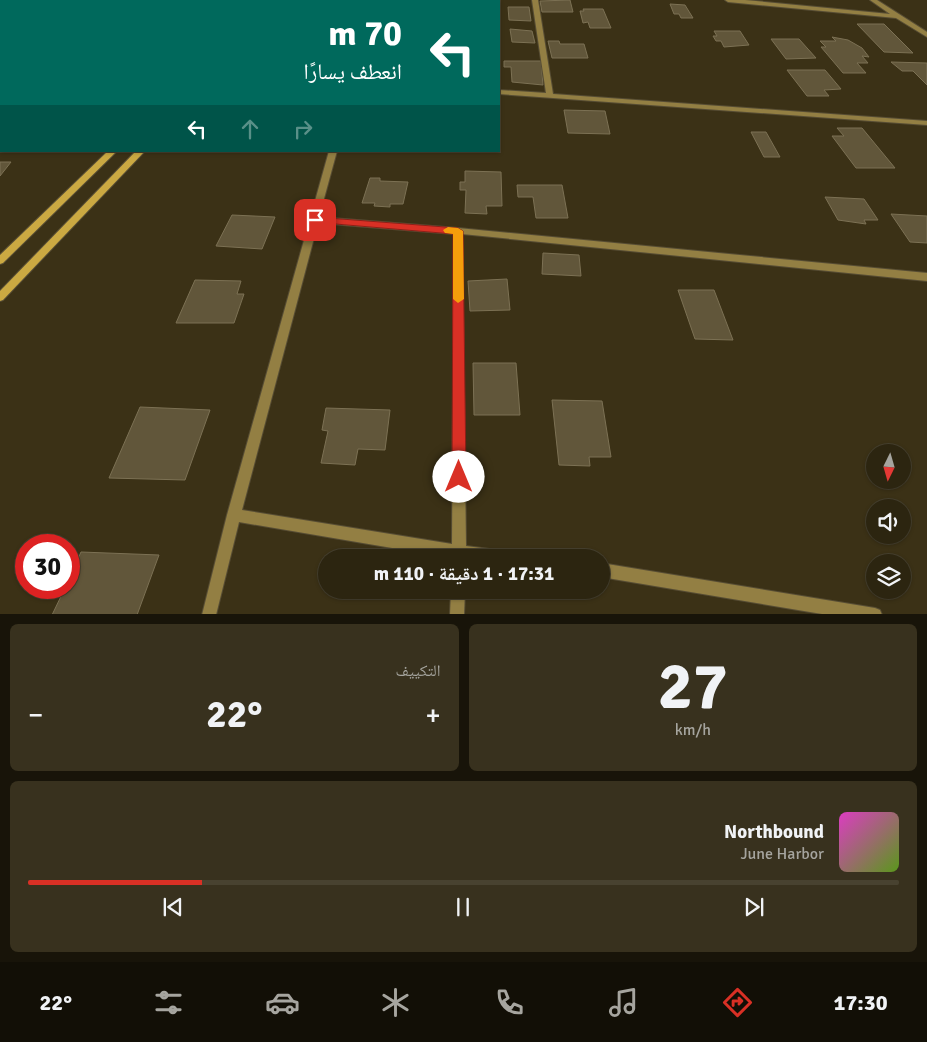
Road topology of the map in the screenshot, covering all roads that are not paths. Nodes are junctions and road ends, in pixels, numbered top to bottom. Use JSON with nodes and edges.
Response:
{"nodes":[{"id":1,"x":535,"y":0,"type":"edge"},
{"id":2,"x":728,"y":0,"type":"edge"},
{"id":3,"x":873,"y":0,"type":"edge"},
{"id":4,"x":898,"y":16,"type":"junction"},
{"id":5,"x":927,"y":35,"type":"edge"},
{"id":6,"x":500,"y":92,"type":"edge"},
{"id":7,"x":550,"y":96,"type":"junction"},
{"id":8,"x":927,"y":124,"type":"edge"},
{"id":9,"x":112,"y":152,"type":"edge"},
{"id":10,"x":140,"y":152,"type":"edge"},
{"id":11,"x":333,"y":152,"type":"edge"},
{"id":12,"x":315,"y":220,"type":"junction"},
{"id":13,"x":458,"y":231,"type":"junction"},
{"id":14,"x":0,"y":261,"type":"edge"},
{"id":15,"x":927,"y":277,"type":"edge"},
{"id":16,"x":0,"y":297,"type":"edge"},
{"id":17,"x":234,"y":515,"type":"junction"},
{"id":18,"x":425,"y":549,"type":"edge"},
{"id":19,"x":459,"y":549,"type":"edge"},
{"id":20,"x":610,"y":571,"type":"edge"},
{"id":21,"x":458,"y":599,"type":"edge"},
{"id":22,"x":209,"y":614,"type":"edge"},
{"id":23,"x":457,"y":614,"type":"edge"},
{"id":24,"x":875,"y":614,"type":"edge"}],
"edges":[{"from":1,"to":7,"type":"street"},
{"from":2,"to":4,"type":"street"},
{"from":3,"to":4,"type":"street"},
{"from":4,"to":5,"type":"street"},
{"from":6,"to":7,"type":"street"},
{"from":7,"to":8,"type":"street"},
{"from":9,"to":14,"type":"main road"},
{"from":10,"to":16,"type":"main road"},
{"from":11,"to":12,"type":"street"},
{"from":12,"to":13,"type":"street"},
{"from":12,"to":17,"type":"street"},
{"from":13,"to":15,"type":"street"},
{"from":13,"to":19,"type":"street"},
{"from":17,"to":18,"type":"street"},
{"from":17,"to":22,"type":"street"},
{"from":20,"to":24,"type":"street"},
{"from":21,"to":23,"type":"street"}]}
